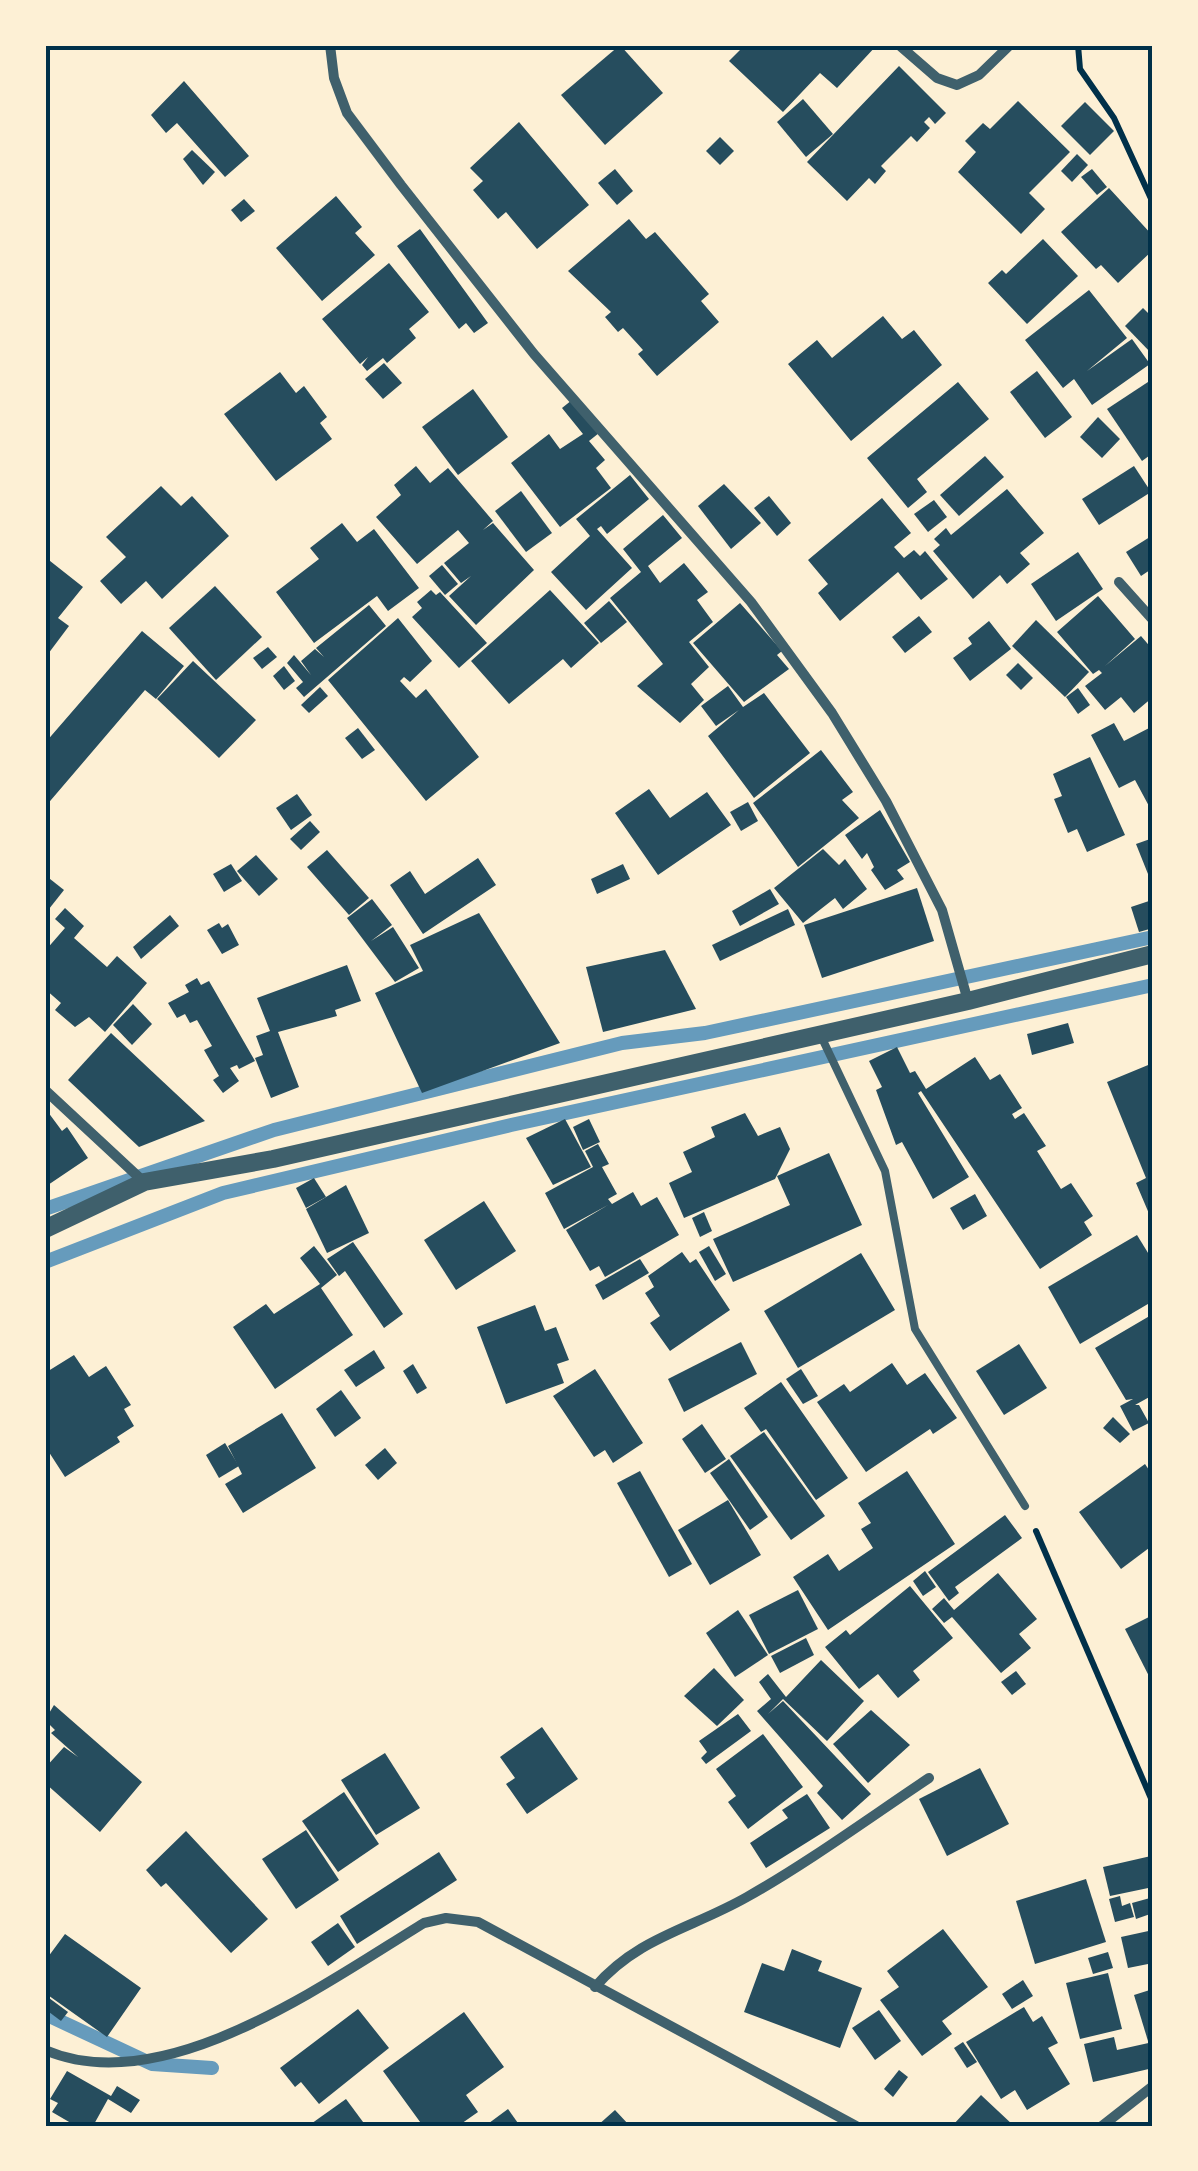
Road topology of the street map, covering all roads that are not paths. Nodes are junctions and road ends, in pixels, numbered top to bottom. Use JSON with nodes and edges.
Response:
{"nodes":[{"id":1,"x":330,"y":45,"type":"edge"},
{"id":2,"x":899,"y":45,"type":"edge"},
{"id":3,"x":1010,"y":45,"type":"edge"},
{"id":4,"x":1119,"y":582,"type":"dead end"},
{"id":5,"x":1153,"y":620,"type":"edge"},
{"id":6,"x":1153,"y":954,"type":"edge"},
{"id":7,"x":968,"y":1002,"type":"junction"},
{"id":8,"x":820,"y":1034,"type":"junction"},
{"id":9,"x":45,"y":1090,"type":"edge"},
{"id":10,"x":144,"y":1182,"type":"junction"},
{"id":11,"x":45,"y":1229,"type":"edge"},
{"id":12,"x":1026,"y":1506,"type":"road end"},
{"id":13,"x":929,"y":1778,"type":"dead end"},
{"id":14,"x":595,"y":1988,"type":"junction"},
{"id":15,"x":45,"y":2050,"type":"edge"},
{"id":16,"x":1153,"y":2086,"type":"edge"},
{"id":17,"x":856,"y":2126,"type":"edge"},
{"id":18,"x":1102,"y":2126,"type":"edge"}],
"edges":[{"from":1,"to":7,"type":"street"},
{"from":2,"to":3,"type":"street"},
{"from":4,"to":5,"type":"street"},
{"from":6,"to":7,"type":"street"},
{"from":7,"to":8,"type":"street"},
{"from":8,"to":10,"type":"street"},
{"from":8,"to":12,"type":"lane"},
{"from":9,"to":10,"type":"street"},
{"from":10,"to":11,"type":"street"},
{"from":13,"to":14,"type":"street"},
{"from":14,"to":15,"type":"street"},
{"from":14,"to":17,"type":"street"},
{"from":16,"to":18,"type":"street"}]}
